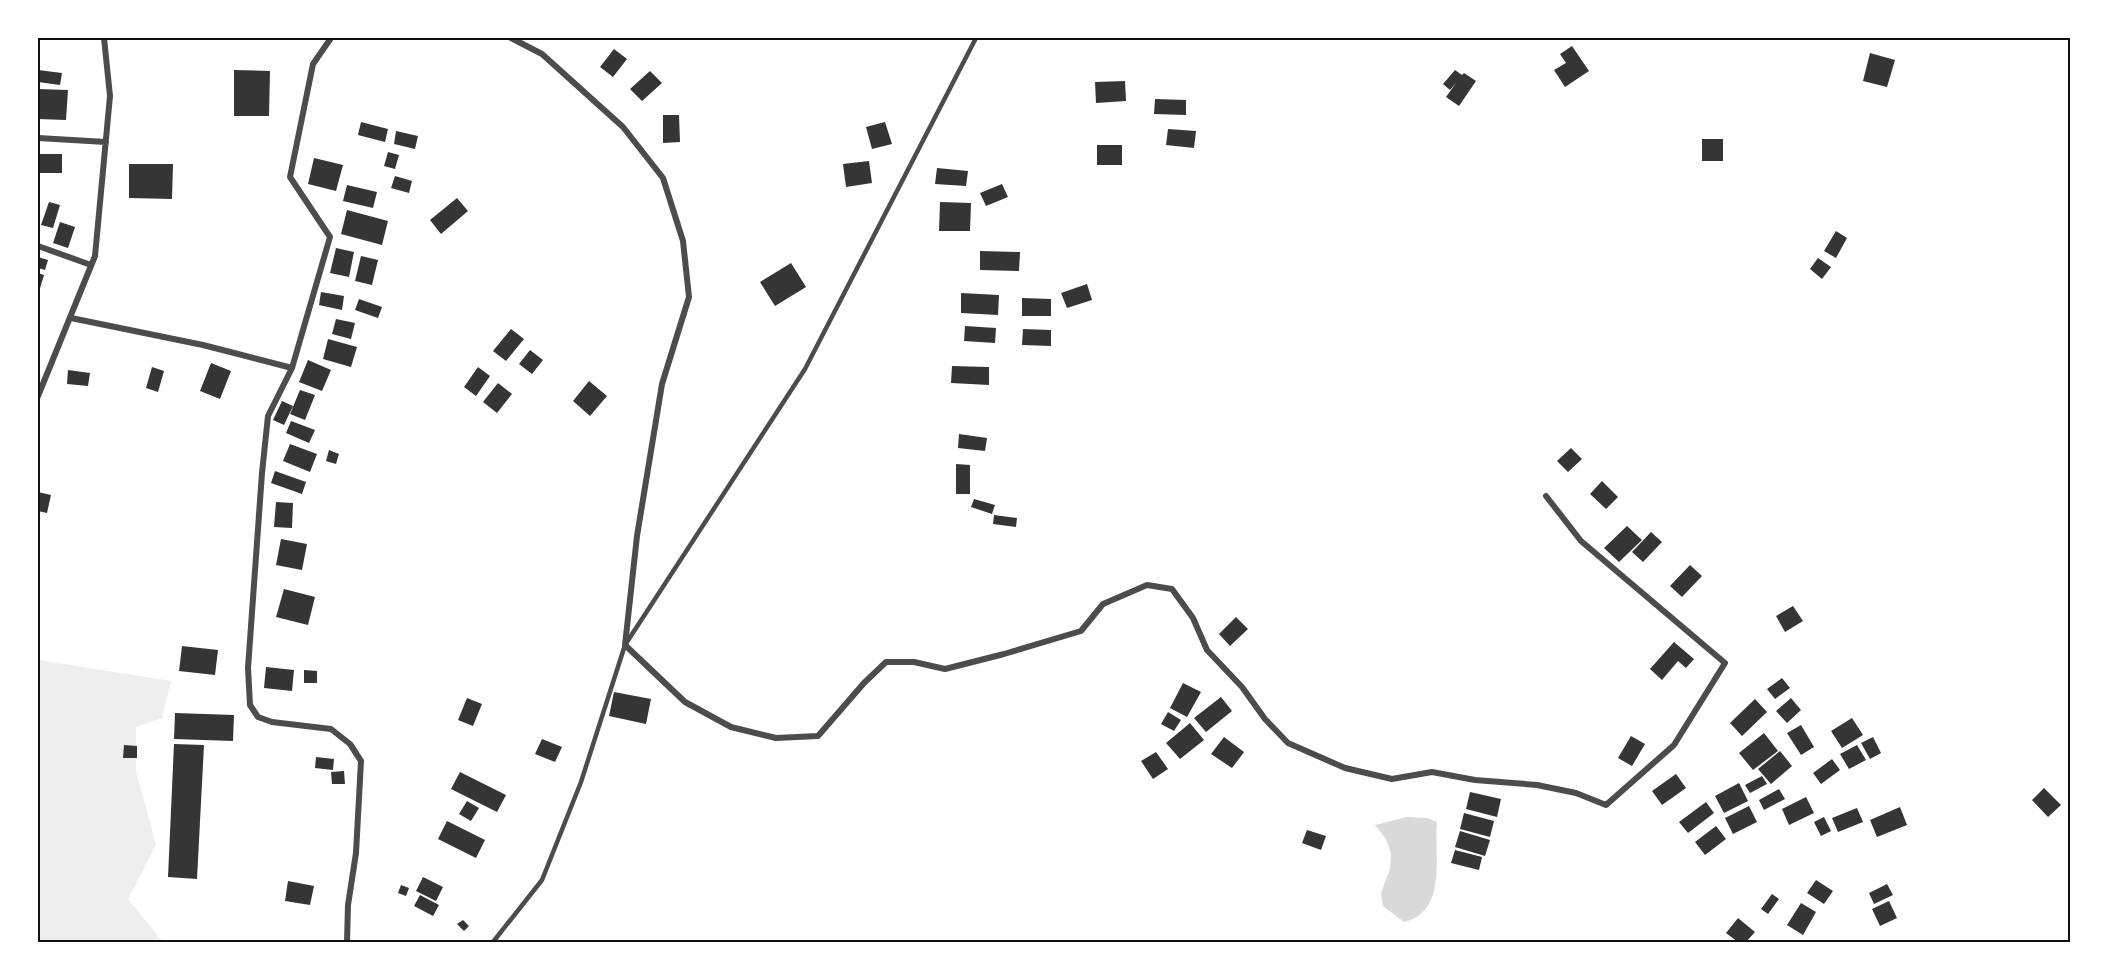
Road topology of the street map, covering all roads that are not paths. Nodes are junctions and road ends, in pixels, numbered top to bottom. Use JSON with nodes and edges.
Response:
{"nodes":[{"id":1,"x":104,"y":38,"type":"edge"},
{"id":2,"x":331,"y":38,"type":"edge"},
{"id":3,"x":511,"y":38,"type":"edge"},
{"id":4,"x":976,"y":38,"type":"edge"},
{"id":5,"x":38,"y":138,"type":"edge"},
{"id":6,"x":106,"y":142,"type":"junction"},
{"id":7,"x":38,"y":246,"type":"edge"},
{"id":8,"x":92,"y":265,"type":"junction"},
{"id":9,"x":71,"y":318,"type":"junction"},
{"id":10,"x":292,"y":368,"type":"junction"},
{"id":11,"x":38,"y":396,"type":"edge"},
{"id":12,"x":1546,"y":496,"type":"dead end"},
{"id":13,"x":625,"y":645,"type":"junction"},
{"id":14,"x":347,"y":942,"type":"edge"},
{"id":15,"x":493,"y":942,"type":"edge"}],
"edges":[{"from":1,"to":6,"type":"street"},
{"from":2,"to":10,"type":"street"},
{"from":3,"to":13,"type":"street"},
{"from":4,"to":13,"type":"lane"},
{"from":5,"to":6,"type":"street"},
{"from":6,"to":8,"type":"street"},
{"from":7,"to":8,"type":"street"},
{"from":8,"to":9,"type":"street"},
{"from":9,"to":10,"type":"street"},
{"from":9,"to":11,"type":"street"},
{"from":10,"to":14,"type":"street"},
{"from":12,"to":13,"type":"street"},
{"from":13,"to":15,"type":"lane"}]}
